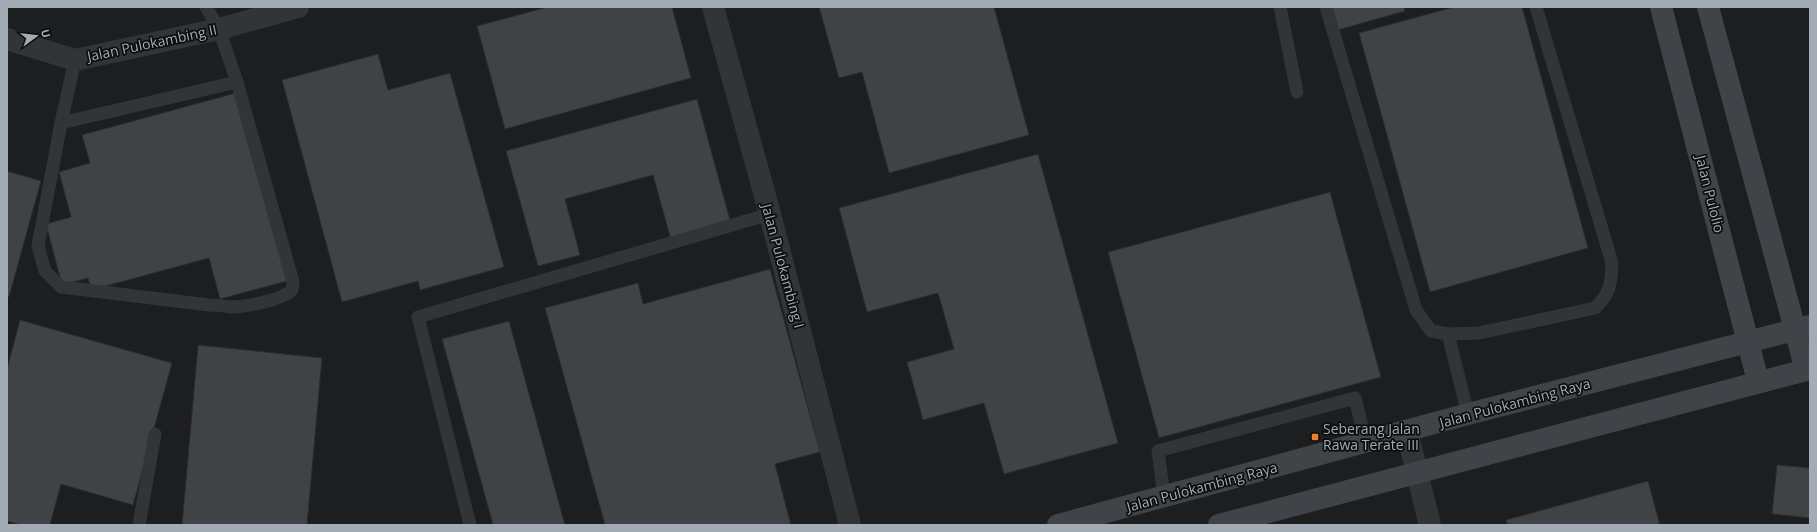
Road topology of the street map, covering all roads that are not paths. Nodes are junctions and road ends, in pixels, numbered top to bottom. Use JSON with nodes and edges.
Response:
{"nodes":[{"id":1,"x":206,"y":7,"type":"edge"},
{"id":2,"x":298,"y":7,"type":"edge"},
{"id":3,"x":713,"y":7,"type":"edge"},
{"id":4,"x":1280,"y":7,"type":"edge"},
{"id":5,"x":1326,"y":7,"type":"edge"},
{"id":6,"x":1536,"y":7,"type":"edge"},
{"id":7,"x":1661,"y":7,"type":"edge"},
{"id":8,"x":1708,"y":7,"type":"edge"},
{"id":9,"x":219,"y":29,"type":"junction"},
{"id":10,"x":7,"y":39,"type":"edge"},
{"id":11,"x":75,"y":60,"type":"junction"},
{"id":12,"x":237,"y":82,"type":"junction"},
{"id":13,"x":1297,"y":92,"type":"dead end"},
{"id":14,"x":61,"y":123,"type":"junction"},
{"id":15,"x":770,"y":214,"type":"junction"},
{"id":16,"x":1802,"y":329,"type":"edge"},
{"id":17,"x":1448,"y":334,"type":"junction"},
{"id":18,"x":1748,"y":344,"type":"junction"},
{"id":19,"x":1808,"y":369,"type":"edge"},
{"id":20,"x":1758,"y":381,"type":"junction"},
{"id":21,"x":1468,"y":414,"type":"junction"},
{"id":22,"x":1407,"y":432,"type":"junction"},
{"id":23,"x":155,"y":434,"type":"dead end"},
{"id":24,"x":1366,"y":443,"type":"junction"},
{"id":25,"x":1418,"y":472,"type":"junction"},
{"id":26,"x":1164,"y":497,"type":"junction"},
{"id":27,"x":139,"y":525,"type":"edge"},
{"id":28,"x":470,"y":525,"type":"edge"},
{"id":29,"x":850,"y":525,"type":"edge"},
{"id":30,"x":1058,"y":525,"type":"edge"},
{"id":31,"x":1219,"y":525,"type":"edge"},
{"id":32,"x":1430,"y":525,"type":"edge"}],
"edges":[{"from":1,"to":9,"type":"lane"},
{"from":2,"to":9,"type":"street","name":"Jalan Pulokambing II"},
{"from":3,"to":15,"type":"street","name":"Jalan Pulokambing I"},
{"from":4,"to":13,"type":"lane"},
{"from":5,"to":17,"type":"lane"},
{"from":6,"to":17,"type":"lane"},
{"from":7,"to":18,"type":"street","name":"Jalan Pulolio"},
{"from":8,"to":16,"type":"street"},
{"from":9,"to":11,"type":"street","name":"Jalan Pulokambing II"},
{"from":9,"to":12,"type":"lane"},
{"from":10,"to":11,"type":"street","name":"Jalan Pulokambing II"},
{"from":11,"to":14,"type":"lane"},
{"from":12,"to":14,"type":"lane"},
{"from":12,"to":14,"type":"lane"},
{"from":15,"to":28,"type":"lane"},
{"from":15,"to":29,"type":"street","name":"Jalan Pulokambing I"},
{"from":16,"to":18,"type":"street","name":"Jalan Pulokambing Raya"},
{"from":16,"to":19,"type":"street"},
{"from":17,"to":21,"type":"lane"},
{"from":18,"to":20,"type":"street","name":"Jalan Pulolio"},
{"from":18,"to":21,"type":"street","name":"Jalan Pulokambing Raya"},
{"from":19,"to":20,"type":"street"},
{"from":20,"to":25,"type":"street"},
{"from":21,"to":22,"type":"street","name":"Jalan Pulokambing Raya"},
{"from":22,"to":24,"type":"street","name":"Jalan Pulokambing Raya"},
{"from":22,"to":25,"type":"street"},
{"from":23,"to":27,"type":"lane"},
{"from":24,"to":26,"type":"street","name":"Jalan Pulokambing Raya"},
{"from":24,"to":26,"type":"lane"},
{"from":25,"to":31,"type":"street"},
{"from":25,"to":32,"type":"street"},
{"from":26,"to":30,"type":"street","name":"Jalan Pulokambing Raya"}]}
